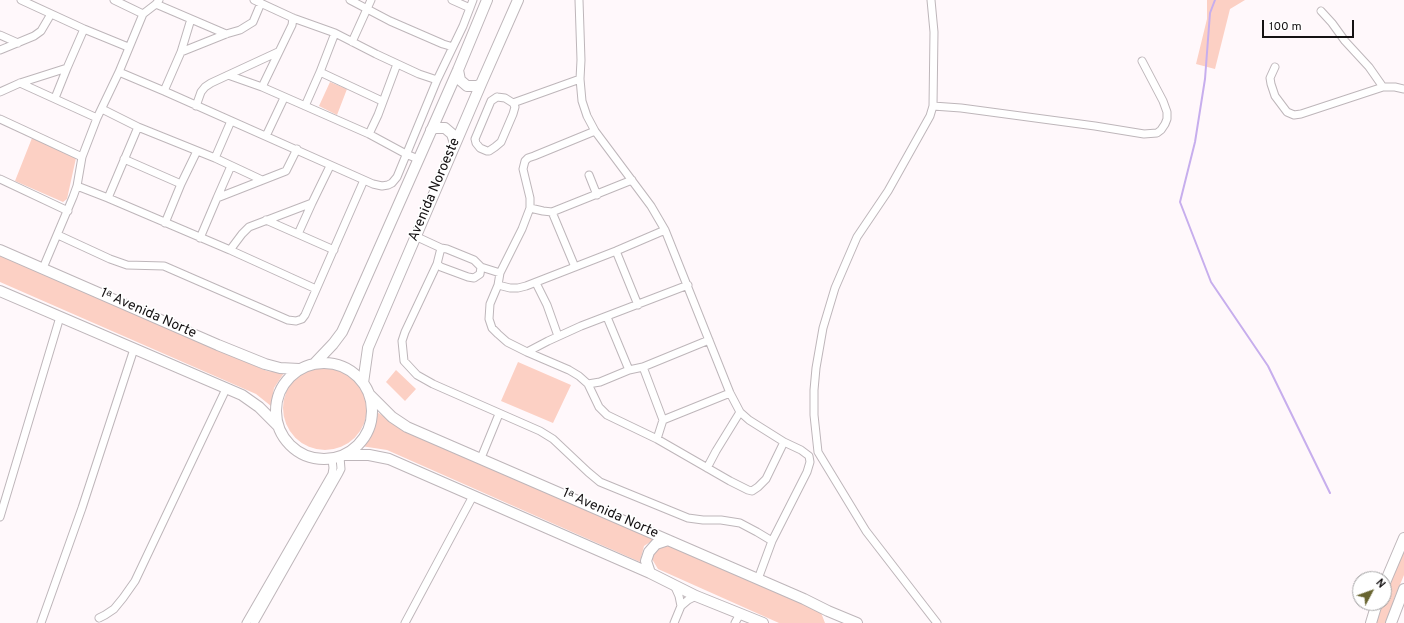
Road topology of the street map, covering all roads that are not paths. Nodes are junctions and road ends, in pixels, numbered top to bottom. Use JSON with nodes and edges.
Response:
{"nodes":[{"id":1,"x":21,"y":0,"type":"edge"},
{"id":2,"x":114,"y":0,"type":"edge"},
{"id":3,"x":350,"y":0,"type":"edge"},
{"id":4,"x":371,"y":0,"type":"edge"},
{"id":5,"x":452,"y":0,"type":"edge"},
{"id":6,"x":474,"y":0,"type":"edge"},
{"id":7,"x":487,"y":0,"type":"edge"},
{"id":8,"x":518,"y":0,"type":"edge"},
{"id":9,"x":579,"y":0,"type":"edge"},
{"id":10,"x":931,"y":0,"type":"edge"},
{"id":11,"x":157,"y":2,"type":"edge"},
{"id":12,"x":257,"y":2,"type":"edge"},
{"id":13,"x":37,"y":3,"type":"edge"},
{"id":14,"x":470,"y":8,"type":"junction"},
{"id":15,"x":367,"y":9,"type":"junction"},
{"id":16,"x":1321,"y":11,"type":"dead end"},
{"id":17,"x":51,"y":14,"type":"junction"},
{"id":18,"x":144,"y":14,"type":"junction"},
{"id":19,"x":293,"y":18,"type":"junction"},
{"id":20,"x":191,"y":19,"type":"junction"},
{"id":21,"x":84,"y":29,"type":"junction"},
{"id":22,"x":226,"y":34,"type":"junction"},
{"id":23,"x":335,"y":34,"type":"junction"},
{"id":24,"x":0,"y":35,"type":"edge"},
{"id":25,"x":352,"y":42,"type":"junction"},
{"id":26,"x":18,"y":43,"type":"junction"},
{"id":27,"x":128,"y":47,"type":"junction"},
{"id":28,"x":453,"y":47,"type":"junction"},
{"id":29,"x":0,"y":50,"type":"edge"},
{"id":30,"x":180,"y":52,"type":"junction"},
{"id":31,"x":278,"y":52,"type":"junction"},
{"id":32,"x":1142,"y":61,"type":"dead end"},
{"id":33,"x":397,"y":64,"type":"junction"},
{"id":34,"x":1274,"y":67,"type":"dead end"},
{"id":35,"x":67,"y":68,"type":"junction"},
{"id":36,"x":458,"y":70,"type":"junction"},
{"id":37,"x":119,"y":72,"type":"junction"},
{"id":38,"x":320,"y":72,"type":"junction"},
{"id":39,"x":228,"y":76,"type":"junction"},
{"id":40,"x":580,"y":79,"type":"junction"},
{"id":41,"x":437,"y":80,"type":"junction"},
{"id":42,"x":20,"y":83,"type":"junction"},
{"id":43,"x":481,"y":84,"type":"junction"},
{"id":44,"x":262,"y":87,"type":"junction"},
{"id":45,"x":1383,"y":87,"type":"junction"},
{"id":46,"x":1404,"y":89,"type":"edge"},
{"id":47,"x":164,"y":91,"type":"junction"},
{"id":48,"x":0,"y":92,"type":"edge"},
{"id":49,"x":55,"y":98,"type":"junction"},
{"id":50,"x":284,"y":98,"type":"junction"},
{"id":51,"x":382,"y":102,"type":"junction"},
{"id":52,"x":513,"y":103,"type":"junction"},
{"id":53,"x":196,"y":106,"type":"junction"},
{"id":54,"x":305,"y":106,"type":"junction"},
{"id":55,"x":933,"y":106,"type":"junction"},
{"id":56,"x":102,"y":109,"type":"junction"},
{"id":57,"x":97,"y":118,"type":"junction"},
{"id":58,"x":0,"y":119,"type":"edge"},
{"id":59,"x":231,"y":121,"type":"junction"},
{"id":60,"x":138,"y":126,"type":"junction"},
{"id":61,"x":431,"y":130,"type":"junction"},
{"id":62,"x":595,"y":131,"type":"junction"},
{"id":63,"x":369,"y":134,"type":"junction"},
{"id":64,"x":266,"y":136,"type":"junction"},
{"id":65,"x":455,"y":143,"type":"junction"},
{"id":66,"x":297,"y":149,"type":"junction"},
{"id":67,"x":197,"y":151,"type":"junction"},
{"id":68,"x":406,"y":154,"type":"junction"},
{"id":69,"x":82,"y":158,"type":"junction"},
{"id":70,"x":215,"y":158,"type":"junction"},
{"id":71,"x":124,"y":159,"type":"junction"},
{"id":72,"x":418,"y":159,"type":"junction"},
{"id":73,"x":231,"y":166,"type":"junction"},
{"id":74,"x":330,"y":166,"type":"junction"},
{"id":75,"x":589,"y":175,"type":"dead end"},
{"id":76,"x":0,"y":179,"type":"edge"},
{"id":77,"x":262,"y":180,"type":"junction"},
{"id":78,"x":364,"y":180,"type":"junction"},
{"id":79,"x":632,"y":180,"type":"junction"},
{"id":80,"x":181,"y":184,"type":"junction"},
{"id":81,"x":77,"y":186,"type":"junction"},
{"id":82,"x":597,"y":195,"type":"junction"},
{"id":83,"x":108,"y":198,"type":"junction"},
{"id":84,"x":217,"y":198,"type":"junction"},
{"id":85,"x":312,"y":203,"type":"junction"},
{"id":86,"x":530,"y":208,"type":"junction"},
{"id":87,"x":68,"y":210,"type":"junction"},
{"id":88,"x":552,"y":212,"type":"junction"},
{"id":89,"x":266,"y":220,"type":"junction"},
{"id":90,"x":165,"y":222,"type":"junction"},
{"id":91,"x":665,"y":230,"type":"junction"},
{"id":92,"x":298,"y":234,"type":"junction"},
{"id":93,"x":58,"y":235,"type":"junction"},
{"id":94,"x":416,"y":236,"type":"junction"},
{"id":95,"x":200,"y":238,"type":"junction"},
{"id":96,"x":441,"y":248,"type":"junction"},
{"id":97,"x":0,"y":250,"type":"edge"},
{"id":98,"x":230,"y":250,"type":"junction"},
{"id":99,"x":334,"y":250,"type":"junction"},
{"id":100,"x":616,"y":251,"type":"junction"},
{"id":101,"x":437,"y":264,"type":"junction"},
{"id":102,"x":481,"y":267,"type":"junction"},
{"id":103,"x":575,"y":267,"type":"junction"},
{"id":104,"x":43,"y":268,"type":"junction"},
{"id":105,"x":500,"y":273,"type":"junction"},
{"id":106,"x":536,"y":283,"type":"junction"},
{"id":107,"x":498,"y":285,"type":"junction"},
{"id":108,"x":688,"y":285,"type":"junction"},
{"id":109,"x":316,"y":289,"type":"junction"},
{"id":110,"x":0,"y":291,"type":"edge"},
{"id":111,"x":638,"y":304,"type":"junction"},
{"id":112,"x":60,"y":317,"type":"junction"},
{"id":113,"x":607,"y":317,"type":"junction"},
{"id":114,"x":558,"y":336,"type":"junction"},
{"id":115,"x":709,"y":340,"type":"junction"},
{"id":116,"x":134,"y":349,"type":"junction"},
{"id":117,"x":527,"y":352,"type":"junction"},
{"id":118,"x":314,"y":364,"type":"junction"},
{"id":119,"x":643,"y":367,"type":"junction"},
{"id":120,"x":299,"y":369,"type":"junction"},
{"id":121,"x":629,"y":370,"type":"junction"},
{"id":122,"x":363,"y":383,"type":"junction"},
{"id":123,"x":588,"y":384,"type":"junction"},
{"id":124,"x":226,"y":389,"type":"junction"},
{"id":125,"x":730,"y":393,"type":"junction"},
{"id":126,"x":370,"y":395,"type":"junction"},
{"id":127,"x":740,"y":412,"type":"junction"},
{"id":128,"x":499,"y":414,"type":"junction"},
{"id":129,"x":663,"y":420,"type":"junction"},
{"id":130,"x":278,"y":426,"type":"junction"},
{"id":131,"x":656,"y":439,"type":"junction"},
{"id":132,"x":784,"y":442,"type":"junction"},
{"id":133,"x":818,"y":452,"type":"junction"},
{"id":134,"x":809,"y":456,"type":"junction"},
{"id":135,"x":339,"y":457,"type":"junction"},
{"id":136,"x":481,"y":458,"type":"junction"},
{"id":137,"x":707,"y":468,"type":"junction"},
{"id":138,"x":473,"y":496,"type":"junction"},
{"id":139,"x":0,"y":517,"type":"edge"},
{"id":140,"x":1404,"y":538,"type":"edge"},
{"id":141,"x":668,"y":540,"type":"junction"},
{"id":142,"x":772,"y":541,"type":"junction"},
{"id":143,"x":1390,"y":571,"type":"edge"},
{"id":144,"x":650,"y":574,"type":"junction"},
{"id":145,"x":758,"y":579,"type":"junction"},
{"id":146,"x":675,"y":587,"type":"junction"},
{"id":147,"x":1404,"y":589,"type":"edge"},
{"id":148,"x":696,"y":596,"type":"junction"},
{"id":149,"x":681,"y":606,"type":"junction"},
{"id":150,"x":828,"y":611,"type":"junction"},
{"id":151,"x":1375,"y":611,"type":"edge"},
{"id":152,"x":740,"y":614,"type":"junction"},
{"id":153,"x":99,"y":618,"type":"dead end"},
{"id":154,"x":42,"y":623,"type":"edge"},
{"id":155,"x":246,"y":623,"type":"edge"},
{"id":156,"x":254,"y":623,"type":"edge"},
{"id":157,"x":405,"y":623,"type":"edge"},
{"id":158,"x":674,"y":623,"type":"edge"},
{"id":159,"x":735,"y":623,"type":"edge"},
{"id":160,"x":763,"y":623,"type":"edge"},
{"id":161,"x":832,"y":623,"type":"edge"},
{"id":162,"x":857,"y":623,"type":"edge"},
{"id":163,"x":937,"y":623,"type":"edge"},
{"id":164,"x":1371,"y":623,"type":"edge"},
{"id":165,"x":1391,"y":623,"type":"edge"}],
"edges":[{"from":1,"to":13,"type":"street"},
{"from":2,"to":18,"type":"street"},
{"from":3,"to":15,"type":"street"},
{"from":4,"to":15,"type":"street"},
{"from":5,"to":14,"type":"street"},
{"from":6,"to":14,"type":"street"},
{"from":7,"to":36,"type":"main road","name":"Avenida Noroeste"},
{"from":8,"to":43,"type":"main road","name":"Avenida Noroeste"},
{"from":9,"to":40,"type":"street"},
{"from":10,"to":55,"type":"street"},
{"from":11,"to":18,"type":"street"},
{"from":11,"to":20,"type":"street"},
{"from":12,"to":19,"type":"street"},
{"from":12,"to":22,"type":"street"},
{"from":13,"to":17,"type":"street"},
{"from":14,"to":28,"type":"street"},
{"from":15,"to":25,"type":"street"},
{"from":15,"to":28,"type":"street"},
{"from":16,"to":45,"type":"street"},
{"from":17,"to":21,"type":"street"},
{"from":17,"to":26,"type":"street"},
{"from":18,"to":27,"type":"street"},
{"from":19,"to":23,"type":"street"},
{"from":19,"to":31,"type":"street"},
{"from":20,"to":22,"type":"street"},
{"from":20,"to":30,"type":"street"},
{"from":21,"to":27,"type":"street"},
{"from":21,"to":35,"type":"street"},
{"from":22,"to":30,"type":"street"},
{"from":23,"to":25,"type":"street"},
{"from":23,"to":38,"type":"street"},
{"from":24,"to":26,"type":"street"},
{"from":25,"to":33,"type":"street"},
{"from":26,"to":29,"type":"street"},
{"from":27,"to":37,"type":"street"},
{"from":28,"to":41,"type":"street"},
{"from":30,"to":47,"type":"street"},
{"from":31,"to":39,"type":"street"},
{"from":31,"to":44,"type":"street"},
{"from":32,"to":55,"type":"street"},
{"from":33,"to":41,"type":"street"},
{"from":33,"to":51,"type":"street"},
{"from":34,"to":45,"type":"street"},
{"from":35,"to":42,"type":"street"},
{"from":35,"to":49,"type":"street"},
{"from":36,"to":43,"type":"main road"},
{"from":36,"to":61,"type":"main road","name":"Avenida Noroeste"},
{"from":37,"to":47,"type":"street"},
{"from":37,"to":56,"type":"street"},
{"from":38,"to":51,"type":"street"},
{"from":38,"to":54,"type":"street"},
{"from":39,"to":44,"type":"street"},
{"from":39,"to":53,"type":"street"},
{"from":40,"to":52,"type":"street"},
{"from":40,"to":62,"type":"street"},
{"from":41,"to":68,"type":"street"},
{"from":42,"to":48,"type":"street"},
{"from":42,"to":49,"type":"street"},
{"from":43,"to":65,"type":"main road","name":"Avenida Noroeste"},
{"from":44,"to":50,"type":"street"},
{"from":45,"to":46,"type":"street"},
{"from":47,"to":53,"type":"street"},
{"from":49,"to":57,"type":"street"},
{"from":50,"to":54,"type":"street"},
{"from":50,"to":64,"type":"street"},
{"from":51,"to":63,"type":"street"},
{"from":52,"to":52,"type":"street"},
{"from":53,"to":59,"type":"street"},
{"from":54,"to":63,"type":"street"},
{"from":55,"to":133,"type":"street"},
{"from":56,"to":57,"type":"street"},
{"from":56,"to":60,"type":"street"},
{"from":57,"to":69,"type":"street"},
{"from":58,"to":69,"type":"street"},
{"from":59,"to":64,"type":"street"},
{"from":59,"to":70,"type":"street"},
{"from":60,"to":67,"type":"street"},
{"from":60,"to":71,"type":"street"},
{"from":61,"to":65,"type":"main road"},
{"from":61,"to":72,"type":"main road","name":"Avenida Noroeste"},
{"from":62,"to":79,"type":"street"},
{"from":62,"to":86,"type":"street"},
{"from":63,"to":68,"type":"street"},
{"from":64,"to":66,"type":"street"},
{"from":65,"to":94,"type":"main road","name":"Avenida Noroeste"},
{"from":66,"to":74,"type":"street"},
{"from":66,"to":77,"type":"street"},
{"from":67,"to":70,"type":"street"},
{"from":67,"to":80,"type":"street"},
{"from":68,"to":72,"type":"street"},
{"from":68,"to":78,"type":"street"},
{"from":69,"to":81,"type":"street"},
{"from":70,"to":73,"type":"street"},
{"from":71,"to":80,"type":"street"},
{"from":71,"to":83,"type":"street"},
{"from":72,"to":118,"type":"main road","name":"Avenida Noroeste"},
{"from":73,"to":77,"type":"street"},
{"from":73,"to":84,"type":"street"},
{"from":74,"to":78,"type":"street"},
{"from":74,"to":85,"type":"street"},
{"from":75,"to":82,"type":"street"},
{"from":76,"to":87,"type":"street"},
{"from":77,"to":84,"type":"street"},
{"from":78,"to":99,"type":"street"},
{"from":79,"to":82,"type":"street"},
{"from":79,"to":91,"type":"street"},
{"from":80,"to":90,"type":"street"},
{"from":81,"to":83,"type":"street"},
{"from":81,"to":87,"type":"street"},
{"from":82,"to":88,"type":"street"},
{"from":83,"to":90,"type":"street"},
{"from":84,"to":95,"type":"street"},
{"from":85,"to":89,"type":"street"},
{"from":85,"to":92,"type":"street"},
{"from":86,"to":88,"type":"street"},
{"from":86,"to":105,"type":"street"},
{"from":87,"to":93,"type":"street"},
{"from":88,"to":103,"type":"street"},
{"from":89,"to":92,"type":"street"},
{"from":89,"to":98,"type":"street"},
{"from":90,"to":95,"type":"street"},
{"from":91,"to":100,"type":"street"},
{"from":91,"to":108,"type":"street"},
{"from":92,"to":99,"type":"street"},
{"from":93,"to":104,"type":"street"},
{"from":93,"to":109,"type":"street"},
{"from":94,"to":96,"type":"street"},
{"from":94,"to":122,"type":"main road","name":"Avenida Noroeste"},
{"from":95,"to":98,"type":"street"},
{"from":96,"to":101,"type":"street"},
{"from":96,"to":102,"type":"street"},
{"from":97,"to":104,"type":"main road","name":"1ᵃ Avenida Norte"},
{"from":98,"to":109,"type":"street"},
{"from":99,"to":109,"type":"street"},
{"from":100,"to":103,"type":"street"},
{"from":100,"to":111,"type":"street"},
{"from":101,"to":102,"type":"street"},
{"from":101,"to":128,"type":"street"},
{"from":102,"to":105,"type":"street"},
{"from":103,"to":106,"type":"street"},
{"from":104,"to":120,"type":"main road","name":"1ᵃ Avenida Norte"},
{"from":105,"to":107,"type":"street"},
{"from":106,"to":107,"type":"street"},
{"from":106,"to":114,"type":"street"},
{"from":107,"to":117,"type":"street"},
{"from":108,"to":111,"type":"street"},
{"from":108,"to":115,"type":"street"},
{"from":110,"to":112,"type":"main road"},
{"from":111,"to":113,"type":"street"},
{"from":112,"to":116,"type":"main road"},
{"from":112,"to":139,"type":"street"},
{"from":113,"to":114,"type":"street"},
{"from":113,"to":121,"type":"street"},
{"from":114,"to":117,"type":"street"},
{"from":115,"to":119,"type":"street"},
{"from":115,"to":125,"type":"street"},
{"from":116,"to":124,"type":"main road"},
{"from":116,"to":154,"type":"street"},
{"from":117,"to":123,"type":"street"},
{"from":118,"to":120,"type":"main road"},
{"from":118,"to":122,"type":"main road"},
{"from":119,"to":121,"type":"street"},
{"from":119,"to":129,"type":"street"},
{"from":120,"to":130,"type":"main road"},
{"from":121,"to":123,"type":"street"},
{"from":122,"to":126,"type":"main road"},
{"from":123,"to":131,"type":"street"},
{"from":124,"to":130,"type":"main road"},
{"from":124,"to":153,"type":"street"},
{"from":125,"to":127,"type":"street"},
{"from":125,"to":129,"type":"street"},
{"from":126,"to":135,"type":"main road"},
{"from":126,"to":136,"type":"main road","name":"1ᵃ Avenida Norte"},
{"from":127,"to":132,"type":"street"},
{"from":127,"to":137,"type":"street"},
{"from":128,"to":136,"type":"street"},
{"from":128,"to":142,"type":"street"},
{"from":129,"to":131,"type":"street"},
{"from":130,"to":135,"type":"main road"},
{"from":131,"to":137,"type":"street"},
{"from":132,"to":134,"type":"street"},
{"from":132,"to":137,"type":"street"},
{"from":133,"to":134,"type":"street"},
{"from":133,"to":163,"type":"street"},
{"from":134,"to":142,"type":"street"},
{"from":135,"to":138,"type":"main road"},
{"from":135,"to":155,"type":"street"},
{"from":135,"to":156,"type":"street"},
{"from":136,"to":141,"type":"main road","name":"1ᵃ Avenida Norte"},
{"from":138,"to":144,"type":"main road"},
{"from":138,"to":157,"type":"street"},
{"from":140,"to":143,"type":"main road"},
{"from":141,"to":144,"type":"main road"},
{"from":141,"to":145,"type":"main road","name":"1ᵃ Avenida Norte"},
{"from":142,"to":145,"type":"street"},
{"from":144,"to":146,"type":"main road"},
{"from":145,"to":150,"type":"main road","name":"1ᵃ Avenida Norte"},
{"from":146,"to":148,"type":"main road"},
{"from":146,"to":149,"type":"street"},
{"from":147,"to":165,"type":"main road"},
{"from":148,"to":149,"type":"street"},
{"from":148,"to":152,"type":"main road"},
{"from":149,"to":158,"type":"street"},
{"from":150,"to":161,"type":"main road"},
{"from":150,"to":162,"type":"main road","name":"1ᵃ Avenida Norte"},
{"from":151,"to":164,"type":"main road"},
{"from":152,"to":159,"type":"street"},
{"from":152,"to":160,"type":"main road"}]}
